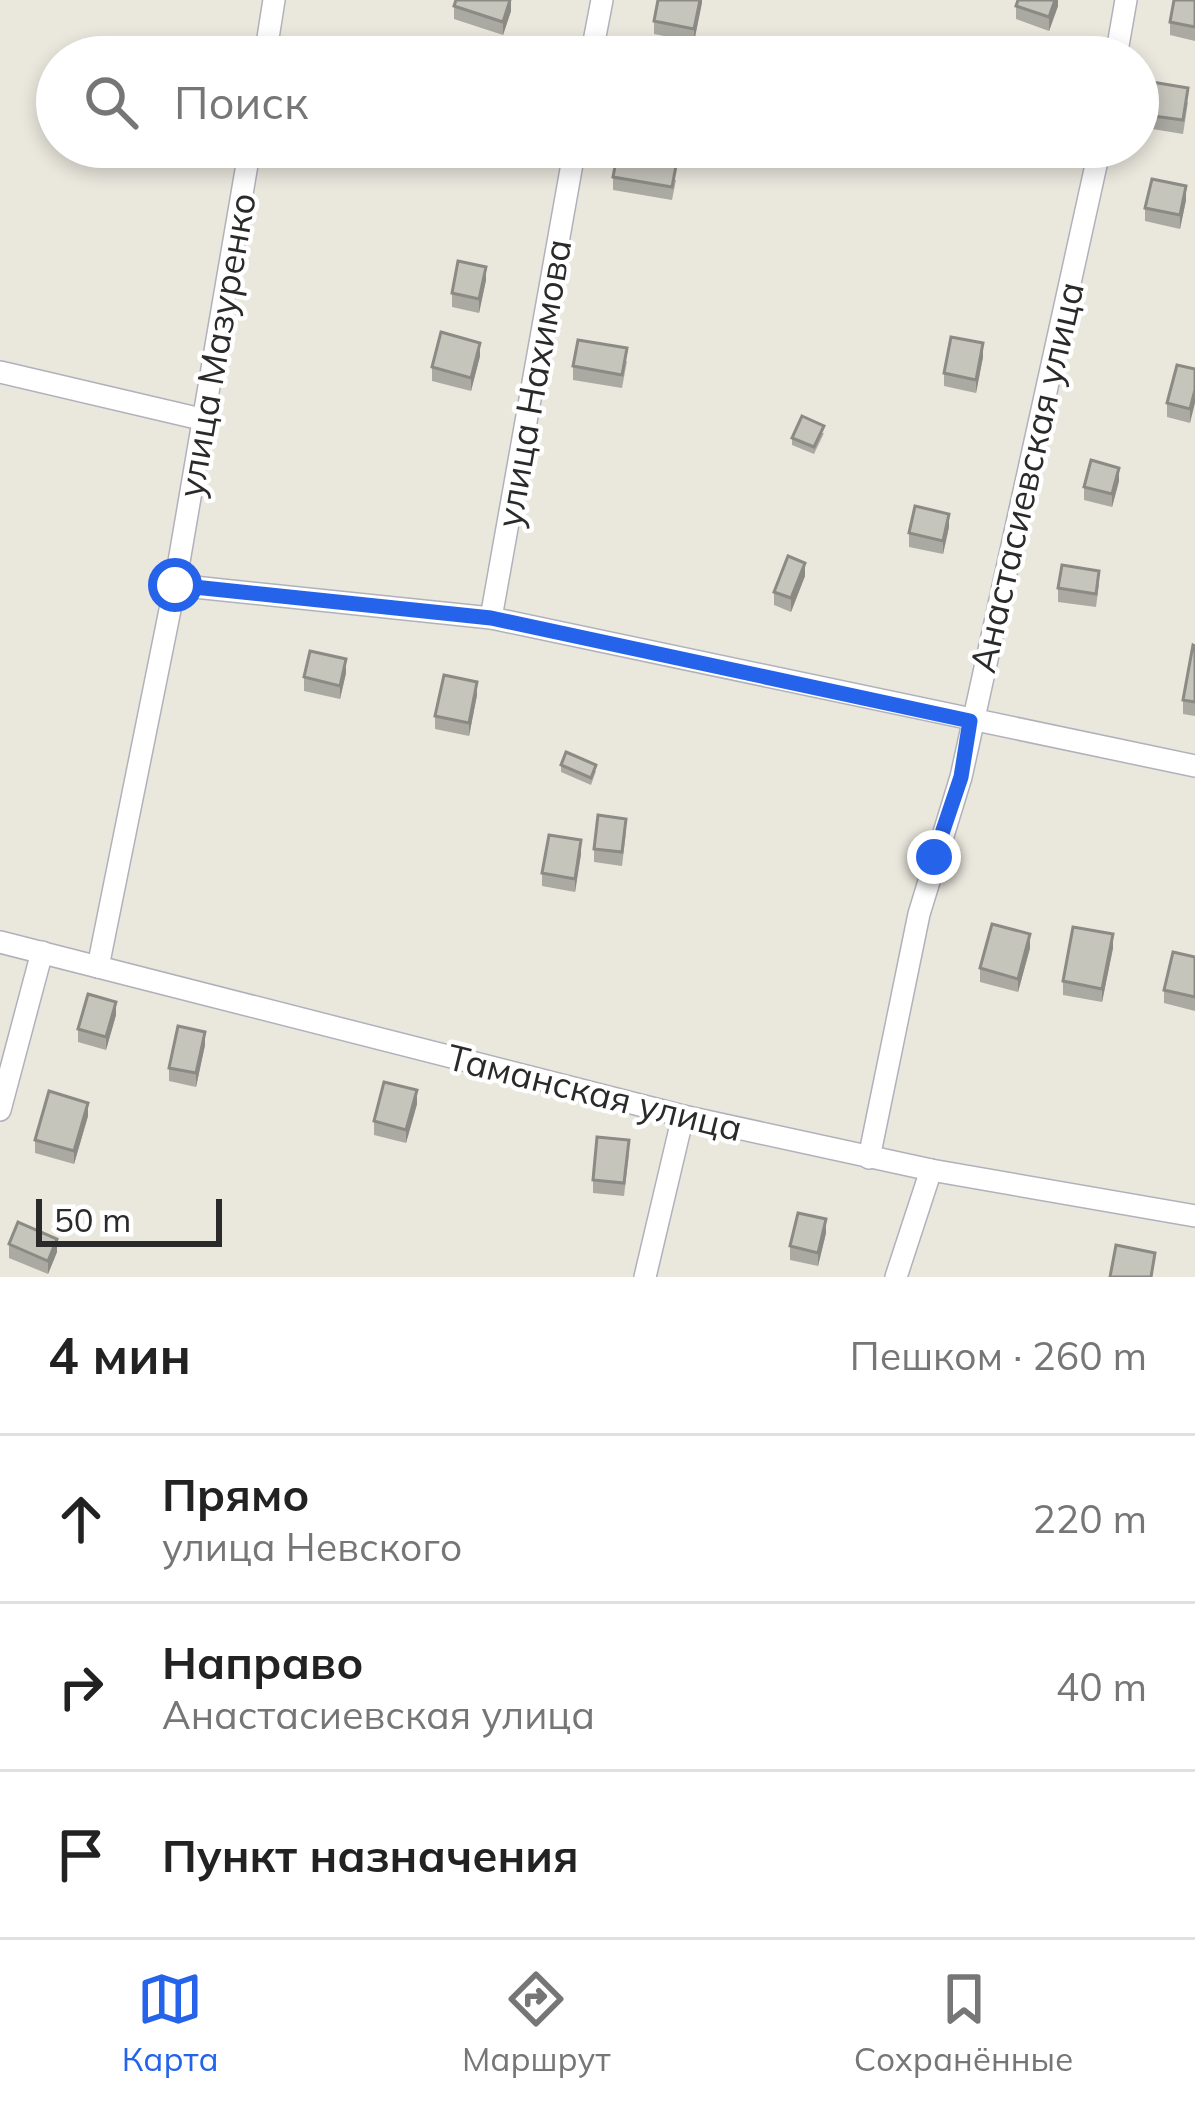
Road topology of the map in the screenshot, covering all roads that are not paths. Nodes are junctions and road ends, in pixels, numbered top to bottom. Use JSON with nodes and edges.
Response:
{"nodes":[{"id":1,"x":274,"y":0,"type":"edge"},
{"id":2,"x":602,"y":0,"type":"edge"},
{"id":3,"x":1126,"y":0,"type":"edge"},
{"id":4,"x":268,"y":36,"type":"edge"},
{"id":5,"x":595,"y":36,"type":"edge"},
{"id":6,"x":1120,"y":36,"type":"edge"},
{"id":7,"x":247,"y":168,"type":"edge"},
{"id":8,"x":571,"y":168,"type":"edge"},
{"id":9,"x":1095,"y":168,"type":"edge"},
{"id":10,"x":0,"y":372,"type":"edge"},
{"id":11,"x":205,"y":420,"type":"junction"},
{"id":12,"x":175,"y":585,"type":"junction"},
{"id":13,"x":491,"y":618,"type":"junction"},
{"id":14,"x":970,"y":721,"type":"junction"},
{"id":15,"x":1195,"y":766,"type":"edge"},
{"id":16,"x":0,"y":942,"type":"edge"},
{"id":17,"x":42,"y":952,"type":"junction"},
{"id":18,"x":98,"y":967,"type":"junction"},
{"id":19,"x":0,"y":1110,"type":"edge"},
{"id":20,"x":683,"y":1116,"type":"junction"},
{"id":21,"x":869,"y":1158,"type":"junction"},
{"id":22,"x":931,"y":1170,"type":"junction"},
{"id":23,"x":1195,"y":1216,"type":"edge"},
{"id":24,"x":645,"y":1277,"type":"edge"},
{"id":25,"x":896,"y":1277,"type":"edge"}],
"edges":[{"from":1,"to":4,"type":"street"},
{"from":2,"to":5,"type":"street"},
{"from":3,"to":6,"type":"street"},
{"from":7,"to":11,"type":"street","name":"улица Мазуренко"},
{"from":8,"to":13,"type":"street","name":"улица Нахимова"},
{"from":9,"to":14,"type":"street","name":"Анастасиевская улица"},
{"from":10,"to":11,"type":"street"},
{"from":11,"to":12,"type":"street","name":"улица Мазуренко"},
{"from":12,"to":13,"type":"street"},
{"from":12,"to":18,"type":"street","name":"улица Мазуренко"},
{"from":13,"to":14,"type":"street"},
{"from":14,"to":15,"type":"street"},
{"from":14,"to":21,"type":"street","name":"Анастасиевская улица"},
{"from":16,"to":17,"type":"street","name":"Таманская улица"},
{"from":17,"to":18,"type":"street","name":"Таманская улица"},
{"from":17,"to":19,"type":"street"},
{"from":18,"to":20,"type":"street","name":"Таманская улица"},
{"from":20,"to":21,"type":"street","name":"Таманская улица"},
{"from":20,"to":24,"type":"street"},
{"from":21,"to":22,"type":"street","name":"Таманская улица"},
{"from":22,"to":23,"type":"street","name":"Таманская улица"},
{"from":22,"to":25,"type":"street"}]}
